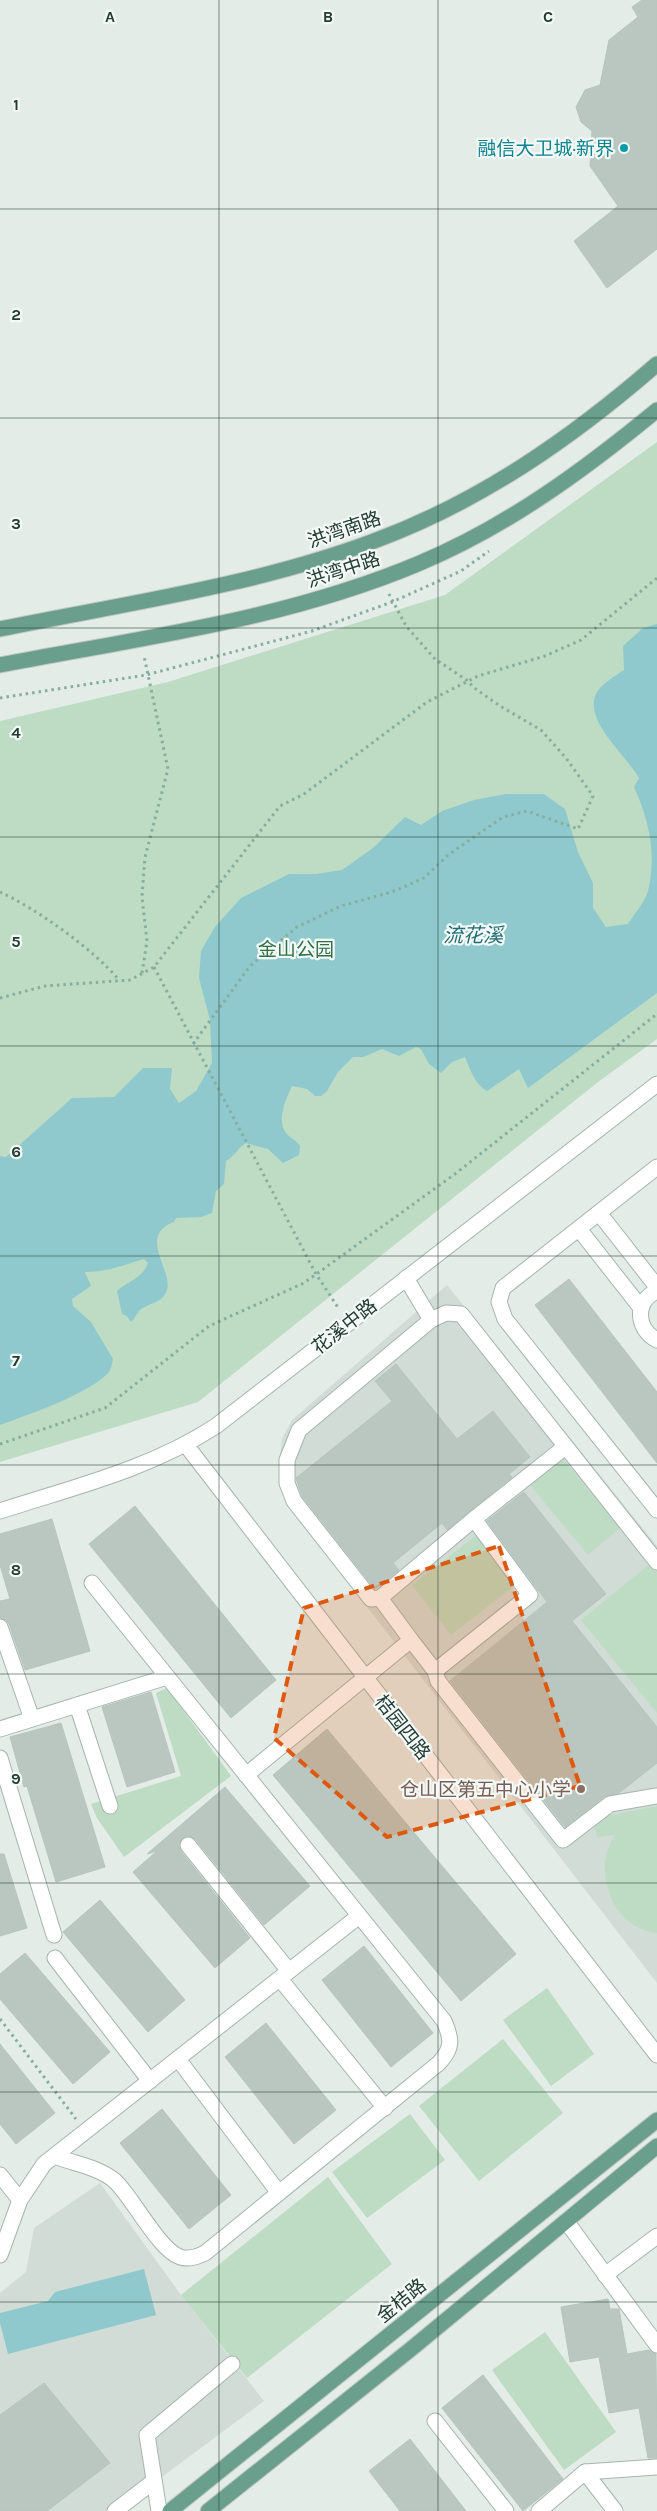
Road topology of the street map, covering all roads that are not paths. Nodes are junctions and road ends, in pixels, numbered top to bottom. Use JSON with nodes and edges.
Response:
{"nodes":[{"id":1,"x":657,"y":364,"type":"edge"},
{"id":2,"x":657,"y":410,"type":"edge"},
{"id":3,"x":0,"y":629,"type":"edge"},
{"id":4,"x":0,"y":665,"type":"edge"},
{"id":5,"x":657,"y":1084,"type":"edge"},
{"id":6,"x":657,"y":1166,"type":"edge"},
{"id":7,"x":599,"y":1213,"type":"junction"},
{"id":8,"x":578,"y":1229,"type":"junction"},
{"id":9,"x":406,"y":1278,"type":"junction"},
{"id":10,"x":657,"y":1289,"type":"edge"},
{"id":11,"x":641,"y":1308,"type":"junction"},
{"id":12,"x":431,"y":1320,"type":"junction"},
{"id":13,"x":657,"y":1340,"type":"edge"},
{"id":14,"x":186,"y":1445,"type":"junction"},
{"id":15,"x":565,"y":1447,"type":"junction"},
{"id":16,"x":657,"y":1510,"type":"edge"},
{"id":17,"x":0,"y":1511,"type":"edge"},
{"id":18,"x":474,"y":1519,"type":"junction"},
{"id":19,"x":657,"y":1562,"type":"edge"},
{"id":20,"x":92,"y":1583,"type":"dead end"},
{"id":21,"x":380,"y":1598,"type":"junction"},
{"id":22,"x":0,"y":1626,"type":"edge"},
{"id":23,"x":411,"y":1640,"type":"junction"},
{"id":24,"x":435,"y":1671,"type":"junction"},
{"id":25,"x":167,"y":1677,"type":"junction"},
{"id":26,"x":364,"y":1677,"type":"junction"},
{"id":27,"x":77,"y":1705,"type":"junction"},
{"id":28,"x":32,"y":1719,"type":"junction"},
{"id":29,"x":0,"y":1729,"type":"edge"},
{"id":30,"x":0,"y":1758,"type":"edge"},
{"id":31,"x":246,"y":1775,"type":"junction"},
{"id":32,"x":657,"y":1796,"type":"edge"},
{"id":33,"x":110,"y":1806,"type":"dead end"},
{"id":34,"x":188,"y":1844,"type":"dead end"},
{"id":35,"x":360,"y":1916,"type":"junction"},
{"id":36,"x":54,"y":1935,"type":"dead end"},
{"id":37,"x":55,"y":1958,"type":"dead end"},
{"id":38,"x":285,"y":1975,"type":"junction"},
{"id":39,"x":657,"y":2056,"type":"edge"},
{"id":40,"x":178,"y":2059,"type":"junction"},
{"id":41,"x":150,"y":2081,"type":"junction"},
{"id":42,"x":385,"y":2108,"type":"junction"},
{"id":43,"x":657,"y":2120,"type":"edge"},
{"id":44,"x":657,"y":2146,"type":"edge"},
{"id":45,"x":55,"y":2156,"type":"junction"},
{"id":46,"x":0,"y":2175,"type":"edge"},
{"id":47,"x":279,"y":2193,"type":"junction"},
{"id":48,"x":20,"y":2200,"type":"junction"},
{"id":49,"x":566,"y":2221,"type":"junction"},
{"id":50,"x":657,"y":2236,"type":"edge"},
{"id":51,"x":0,"y":2255,"type":"edge"},
{"id":52,"x":605,"y":2275,"type":"junction"},
{"id":53,"x":657,"y":2345,"type":"edge"},
{"id":54,"x":232,"y":2364,"type":"dead end"},
{"id":55,"x":435,"y":2421,"type":"dead end"},
{"id":56,"x":657,"y":2467,"type":"edge"},
{"id":57,"x":585,"y":2472,"type":"junction"},
{"id":58,"x":154,"y":2481,"type":"junction"},
{"id":59,"x":115,"y":2511,"type":"edge"},
{"id":60,"x":159,"y":2511,"type":"edge"},
{"id":61,"x":170,"y":2511,"type":"edge"},
{"id":62,"x":208,"y":2511,"type":"edge"},
{"id":63,"x":506,"y":2511,"type":"edge"},
{"id":64,"x":539,"y":2511,"type":"edge"},
{"id":65,"x":615,"y":2511,"type":"edge"}],
"edges":[{"from":1,"to":3,"type":"main road","name":"洪湾南路"},
{"from":2,"to":4,"type":"main road","name":"洪湾中路"},
{"from":5,"to":9,"type":"street","name":"花溪中路"},
{"from":6,"to":7,"type":"street"},
{"from":7,"to":8,"type":"street"},
{"from":7,"to":10,"type":"street"},
{"from":8,"to":11,"type":"street"},
{"from":8,"to":16,"type":"street"},
{"from":9,"to":12,"type":"street"},
{"from":9,"to":14,"type":"street","name":"花溪中路"},
{"from":10,"to":11,"type":"street"},
{"from":11,"to":13,"type":"street"},
{"from":12,"to":15,"type":"street"},
{"from":12,"to":21,"type":"street"},
{"from":14,"to":17,"type":"street","name":"花溪中路"},
{"from":14,"to":26,"type":"street","name":"桔园四路"},
{"from":15,"to":18,"type":"street"},
{"from":15,"to":19,"type":"street"},
{"from":18,"to":21,"type":"street"},
{"from":18,"to":24,"type":"street"},
{"from":20,"to":25,"type":"street"},
{"from":21,"to":23,"type":"street"},
{"from":22,"to":28,"type":"street"},
{"from":23,"to":24,"type":"street"},
{"from":23,"to":26,"type":"street"},
{"from":24,"to":32,"type":"street"},
{"from":25,"to":27,"type":"street"},
{"from":25,"to":31,"type":"street"},
{"from":26,"to":31,"type":"street"},
{"from":26,"to":39,"type":"street","name":"桔园四路"},
{"from":27,"to":28,"type":"street"},
{"from":27,"to":33,"type":"street"},
{"from":28,"to":29,"type":"street"},
{"from":30,"to":36,"type":"street"},
{"from":31,"to":35,"type":"street"},
{"from":34,"to":38,"type":"street"},
{"from":35,"to":38,"type":"street"},
{"from":35,"to":42,"type":"street"},
{"from":37,"to":41,"type":"street"},
{"from":38,"to":40,"type":"street"},
{"from":38,"to":42,"type":"street"},
{"from":40,"to":41,"type":"street"},
{"from":40,"to":47,"type":"street"},
{"from":41,"to":45,"type":"street"},
{"from":42,"to":47,"type":"street"},
{"from":43,"to":61,"type":"main road","name":"金桔路"},
{"from":44,"to":49,"type":"main road"},
{"from":45,"to":47,"type":"street"},
{"from":45,"to":48,"type":"street"},
{"from":46,"to":48,"type":"street"},
{"from":48,"to":51,"type":"street"},
{"from":49,"to":52,"type":"street"},
{"from":49,"to":62,"type":"main road"},
{"from":50,"to":52,"type":"street"},
{"from":52,"to":53,"type":"street"},
{"from":54,"to":58,"type":"street"},
{"from":55,"to":63,"type":"street"},
{"from":56,"to":57,"type":"street"},
{"from":57,"to":64,"type":"street"},
{"from":57,"to":65,"type":"street"},
{"from":58,"to":59,"type":"street"},
{"from":58,"to":60,"type":"street"}]}
